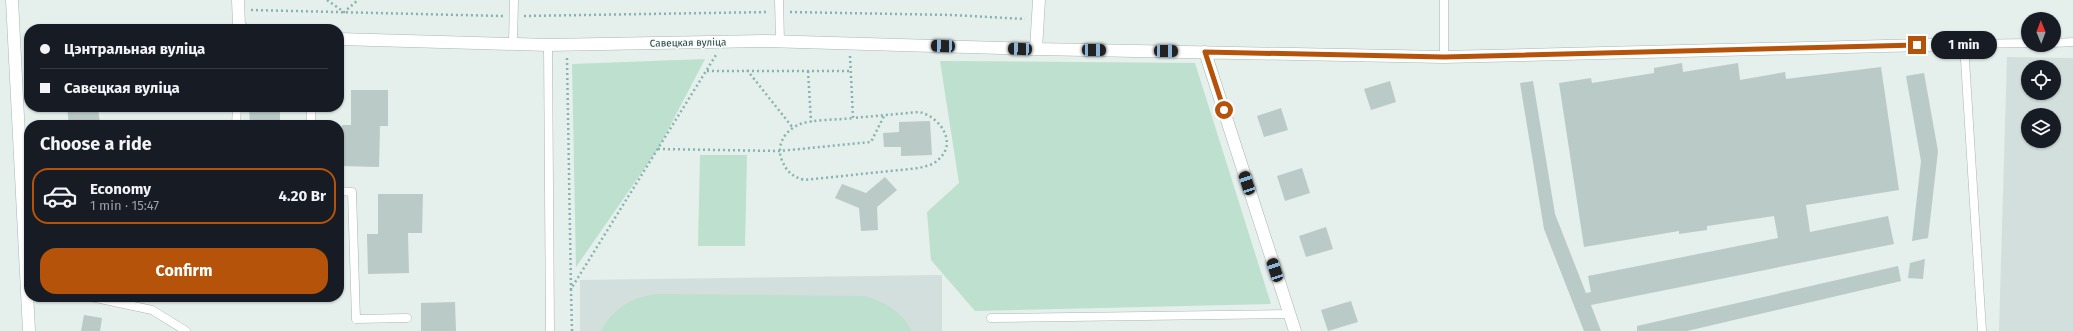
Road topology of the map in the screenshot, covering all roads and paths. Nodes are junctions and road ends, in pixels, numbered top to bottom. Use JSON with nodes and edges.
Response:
{"nodes":[{"id":1,"x":12,"y":0,"type":"edge"},
{"id":2,"x":327,"y":0,"type":"edge"},
{"id":3,"x":358,"y":0,"type":"edge"},
{"id":4,"x":514,"y":0,"type":"edge"},
{"id":5,"x":779,"y":0,"type":"edge"},
{"id":6,"x":1039,"y":0,"type":"edge"},
{"id":7,"x":1444,"y":0,"type":"edge"},
{"id":8,"x":238,"y":5,"type":"edge"},
{"id":9,"x":344,"y":12,"type":"junction"},
{"id":10,"x":780,"y":12,"type":"junction"},
{"id":11,"x":514,"y":16,"type":"junction"},
{"id":12,"x":1039,"y":20,"type":"junction"},
{"id":13,"x":240,"y":24,"type":"edge"},
{"id":14,"x":344,"y":39,"type":"edge"},
{"id":15,"x":780,"y":41,"type":"junction"},
{"id":16,"x":725,"y":42,"type":"junction"},
{"id":17,"x":2061,"y":42,"type":"edge"},
{"id":18,"x":2073,"y":42,"type":"edge"},
{"id":19,"x":850,"y":43,"type":"junction"},
{"id":20,"x":2021,"y":43,"type":"edge"},
{"id":21,"x":513,"y":44,"type":"junction"},
{"id":22,"x":1964,"y":44,"type":"junction"},
{"id":23,"x":548,"y":45,"type":"junction"},
{"id":24,"x":566,"y":45,"type":"junction"},
{"id":25,"x":1036,"y":49,"type":"junction"},
{"id":26,"x":1205,"y":52,"type":"junction"},
{"id":27,"x":1444,"y":57,"type":"junction"},
{"id":28,"x":706,"y":70,"type":"junction"},
{"id":29,"x":746,"y":70,"type":"junction"},
{"id":30,"x":808,"y":71,"type":"junction"},
{"id":31,"x":851,"y":71,"type":"junction"},
{"id":32,"x":884,"y":115,"type":"junction"},
{"id":33,"x":853,"y":118,"type":"junction"},
{"id":34,"x":811,"y":122,"type":"junction"},
{"id":35,"x":793,"y":128,"type":"junction"},
{"id":36,"x":658,"y":149,"type":"junction"},
{"id":37,"x":780,"y":152,"type":"junction"},
{"id":38,"x":344,"y":191,"type":"edge"},
{"id":39,"x":24,"y":213,"type":"edge"},
{"id":40,"x":571,"y":289,"type":"junction"},
{"id":41,"x":28,"y":302,"type":"edge"},
{"id":42,"x":114,"y":302,"type":"edge"},
{"id":43,"x":1289,"y":314,"type":"junction"},
{"id":44,"x":407,"y":318,"type":"dead end"},
{"id":45,"x":991,"y":318,"type":"dead end"},
{"id":46,"x":29,"y":331,"type":"edge"},
{"id":47,"x":186,"y":331,"type":"edge"},
{"id":48,"x":550,"y":331,"type":"edge"},
{"id":49,"x":572,"y":331,"type":"edge"},
{"id":50,"x":1295,"y":331,"type":"edge"},
{"id":51,"x":1982,"y":331,"type":"edge"}],
"edges":[{"from":1,"to":39,"type":"street"},
{"from":2,"to":9,"type":"path"},
{"from":3,"to":9,"type":"path"},
{"from":4,"to":11,"type":"lane"},
{"from":5,"to":10,"type":"lane"},
{"from":6,"to":12,"type":"street"},
{"from":7,"to":27,"type":"lane"},
{"from":8,"to":9,"type":"path"},
{"from":8,"to":13,"type":"street"},
{"from":9,"to":11,"type":"path"},
{"from":10,"to":11,"type":"path"},
{"from":10,"to":12,"type":"path"},
{"from":10,"to":15,"type":"lane"},
{"from":11,"to":21,"type":"lane"},
{"from":12,"to":25,"type":"street"},
{"from":14,"to":21,"type":"street","name":"Савецкая вуліца"},
{"from":15,"to":16,"type":"street","name":"Савецкая вуліца"},
{"from":15,"to":19,"type":"street","name":"Савецкая вуліца"},
{"from":16,"to":24,"type":"street","name":"Савецкая вуліца"},
{"from":16,"to":28,"type":"path"},
{"from":17,"to":18,"type":"lane"},
{"from":19,"to":25,"type":"street","name":"Савецкая вуліца"},
{"from":19,"to":31,"type":"path"},
{"from":20,"to":22,"type":"lane"},
{"from":21,"to":23,"type":"street","name":"Савецкая вуліца"},
{"from":22,"to":27,"type":"street","name":"Савецкая вуліца"},
{"from":22,"to":51,"type":"lane"},
{"from":23,"to":24,"type":"street","name":"Савецкая вуліца"},
{"from":23,"to":48,"type":"lane"},
{"from":24,"to":40,"type":"path"},
{"from":25,"to":26,"type":"street","name":"Савецкая вуліца"},
{"from":26,"to":27,"type":"street","name":"Савецкая вуліца"},
{"from":26,"to":43,"type":"street"},
{"from":28,"to":29,"type":"path"},
{"from":28,"to":36,"type":"path"},
{"from":29,"to":30,"type":"path"},
{"from":29,"to":35,"type":"path"},
{"from":30,"to":31,"type":"path"},
{"from":30,"to":34,"type":"path"},
{"from":31,"to":33,"type":"path"},
{"from":32,"to":33,"type":"path"},
{"from":32,"to":37,"type":"path"},
{"from":32,"to":37,"type":"path"},
{"from":33,"to":34,"type":"path"},
{"from":34,"to":35,"type":"path"},
{"from":35,"to":37,"type":"path"},
{"from":36,"to":37,"type":"path"},
{"from":36,"to":40,"type":"path"},
{"from":38,"to":44,"type":"lane"},
{"from":40,"to":49,"type":"path"},
{"from":41,"to":46,"type":"street"},
{"from":42,"to":47,"type":"lane"},
{"from":43,"to":45,"type":"lane"},
{"from":43,"to":50,"type":"street"}]}
